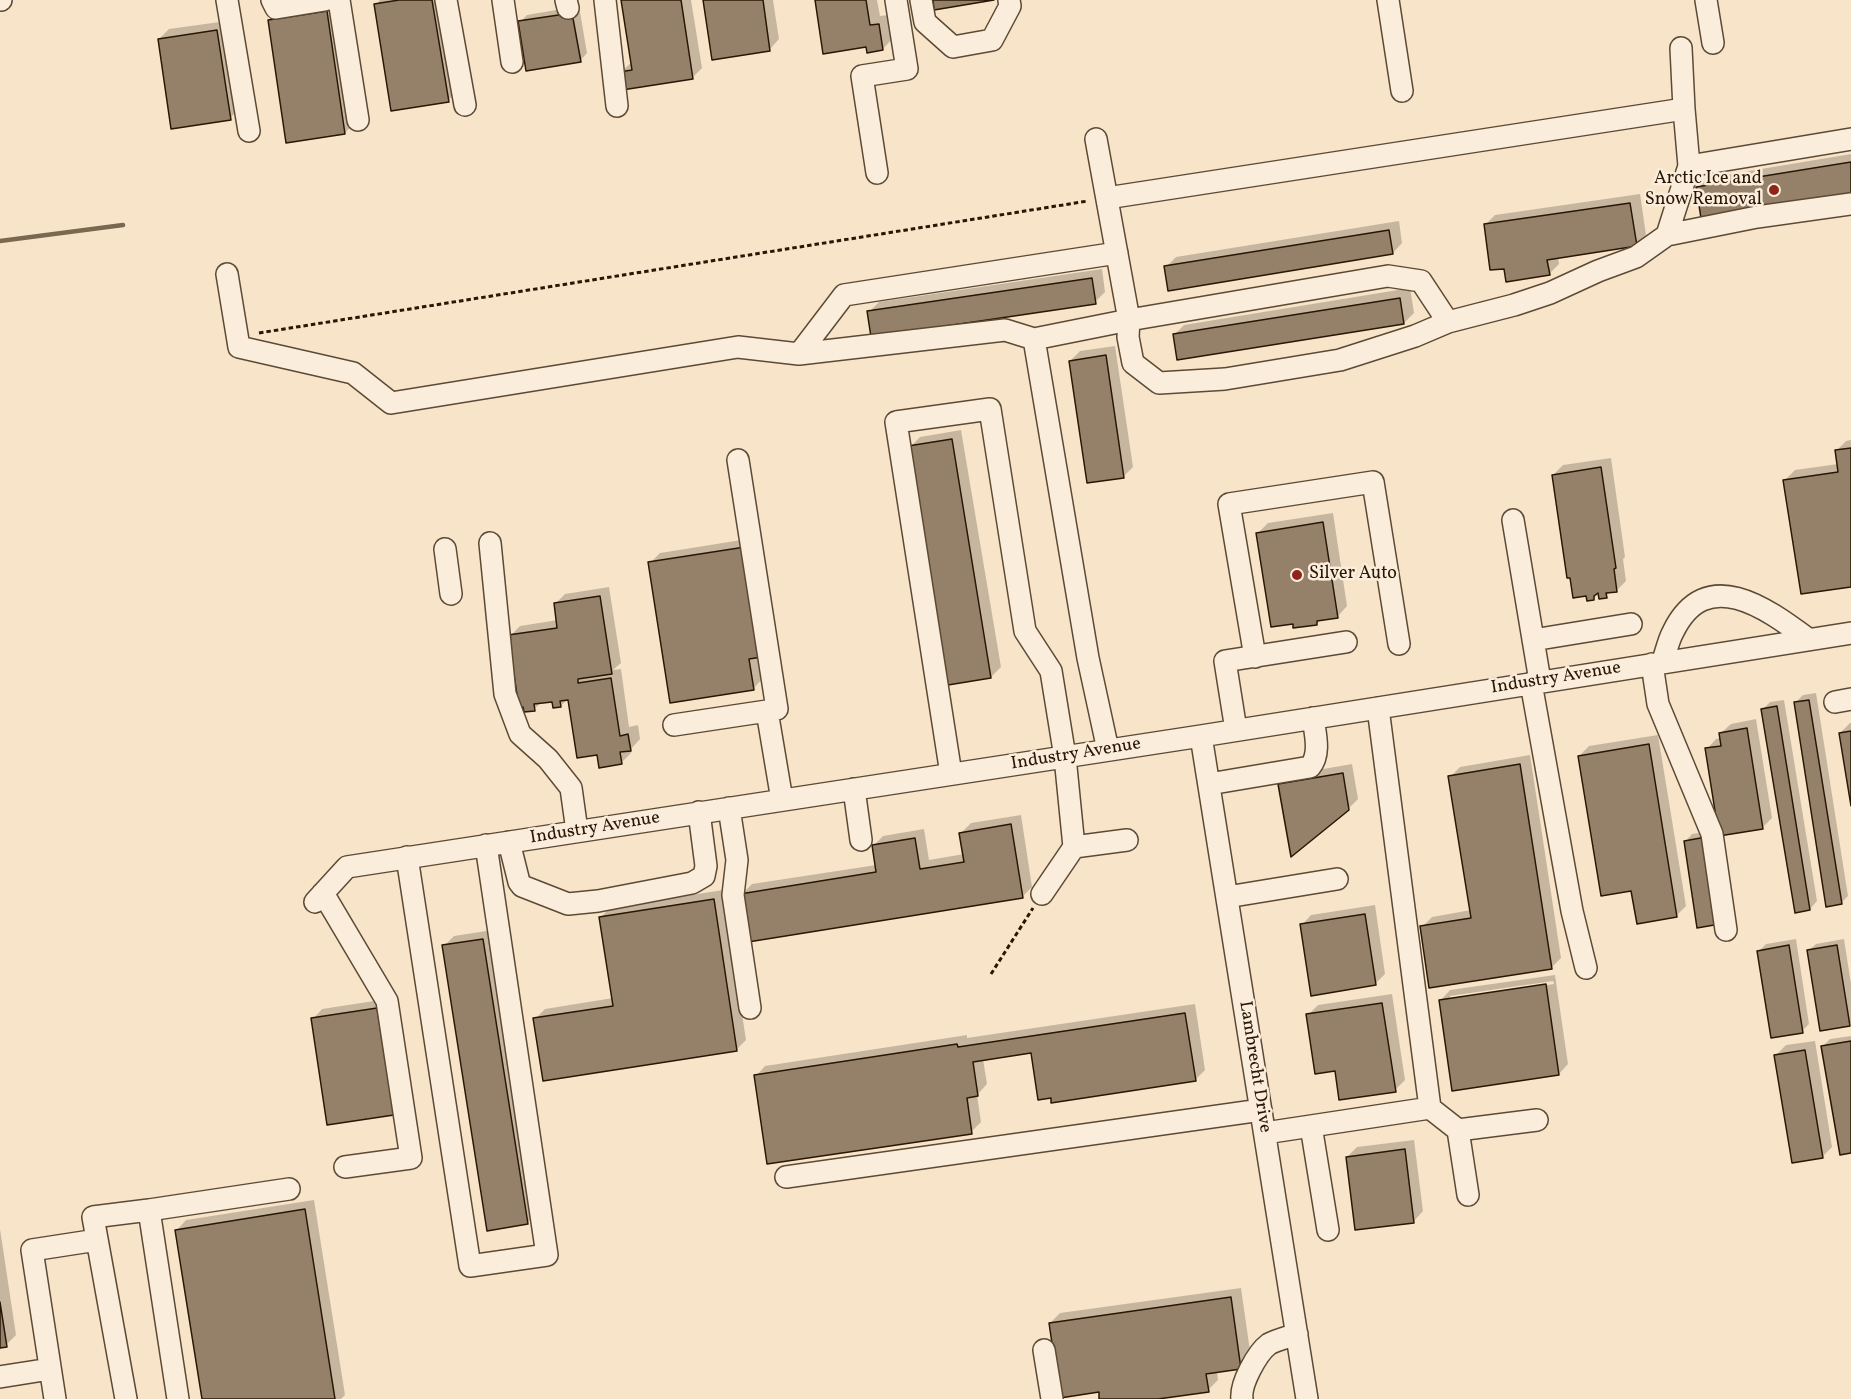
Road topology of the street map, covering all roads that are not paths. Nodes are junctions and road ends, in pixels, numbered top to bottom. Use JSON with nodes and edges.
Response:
{"nodes":[{"id":1,"x":227,"y":0,"type":"edge"},
{"id":2,"x":272,"y":0,"type":"edge"},
{"id":3,"x":325,"y":0,"type":"edge"},
{"id":4,"x":339,"y":0,"type":"edge"},
{"id":5,"x":446,"y":0,"type":"edge"},
{"id":6,"x":503,"y":0,"type":"edge"},
{"id":7,"x":605,"y":0,"type":"edge"},
{"id":8,"x":896,"y":0,"type":"edge"},
{"id":9,"x":921,"y":0,"type":"edge"},
{"id":10,"x":1009,"y":0,"type":"edge"},
{"id":11,"x":1388,"y":0,"type":"edge"},
{"id":12,"x":1706,"y":0,"type":"edge"},
{"id":13,"x":1713,"y":43,"type":"dead end"},
{"id":14,"x":1681,"y":48,"type":"dead end"},
{"id":15,"x":512,"y":62,"type":"dead end"},
{"id":16,"x":1402,"y":92,"type":"dead end"},
{"id":17,"x":465,"y":105,"type":"dead end"},
{"id":18,"x":617,"y":106,"type":"dead end"},
{"id":19,"x":1684,"y":109,"type":"junction"},
{"id":20,"x":358,"y":120,"type":"dead end"},
{"id":21,"x":249,"y":131,"type":"dead end"},
{"id":22,"x":1096,"y":139,"type":"dead end"},
{"id":23,"x":1851,"y":139,"type":"edge"},
{"id":24,"x":1689,"y":166,"type":"junction"},
{"id":25,"x":877,"y":173,"type":"dead end"},
{"id":26,"x":1107,"y":198,"type":"junction"},
{"id":27,"x":1851,"y":204,"type":"edge"},
{"id":28,"x":1668,"y":235,"type":"junction"},
{"id":29,"x":1117,"y":253,"type":"junction"},
{"id":30,"x":227,"y":274,"type":"dead end"},
{"id":31,"x":1129,"y":320,"type":"junction"},
{"id":32,"x":1448,"y":322,"type":"junction"},
{"id":33,"x":1034,"y":339,"type":"junction"},
{"id":34,"x":799,"y":354,"type":"junction"},
{"id":35,"x":738,"y":460,"type":"dead end"},
{"id":36,"x":1513,"y":520,"type":"dead end"},
{"id":37,"x":490,"y":543,"type":"dead end"},
{"id":38,"x":445,"y":549,"type":"dead end"},
{"id":39,"x":451,"y":594,"type":"dead end"},
{"id":40,"x":1631,"y":624,"type":"dead end"},
{"id":41,"x":1851,"y":633,"type":"edge"},
{"id":42,"x":1808,"y":639,"type":"junction"},
{"id":43,"x":1533,"y":640,"type":"junction"},
{"id":44,"x":1346,"y":642,"type":"dead end"},
{"id":45,"x":1399,"y":644,"type":"dead end"},
{"id":46,"x":1255,"y":657,"type":"junction"},
{"id":47,"x":1657,"y":663,"type":"junction"},
{"id":48,"x":1535,"y":682,"type":"junction"},
{"id":49,"x":1378,"y":708,"type":"junction"},
{"id":50,"x":767,"y":711,"type":"junction"},
{"id":51,"x":1313,"y":718,"type":"junction"},
{"id":52,"x":674,"y":725,"type":"dead end"},
{"id":53,"x":1236,"y":730,"type":"junction"},
{"id":54,"x":1201,"y":736,"type":"junction"},
{"id":55,"x":1108,"y":750,"type":"junction"},
{"id":56,"x":1065,"y":757,"type":"junction"},
{"id":57,"x":951,"y":774,"type":"junction"},
{"id":58,"x":1209,"y":784,"type":"junction"},
{"id":59,"x":854,"y":789,"type":"junction"},
{"id":60,"x":782,"y":800,"type":"junction"},
{"id":61,"x":729,"y":808,"type":"junction"},
{"id":62,"x":699,"y":813,"type":"junction"},
{"id":63,"x":577,"y":831,"type":"junction"},
{"id":64,"x":861,"y":840,"type":"dead end"},
{"id":65,"x":1127,"y":840,"type":"dead end"},
{"id":66,"x":509,"y":842,"type":"junction"},
{"id":67,"x":486,"y":845,"type":"junction"},
{"id":68,"x":1074,"y":847,"type":"junction"},
{"id":69,"x":408,"y":857,"type":"junction"},
{"id":70,"x":1337,"y":879,"type":"dead end"},
{"id":71,"x":1042,"y":894,"type":"road end"},
{"id":72,"x":1227,"y":897,"type":"junction"},
{"id":73,"x":1726,"y":930,"type":"dead end"},
{"id":74,"x":1586,"y":968,"type":"dead end"},
{"id":75,"x":750,"y":1008,"type":"dead end"},
{"id":76,"x":1430,"y":1108,"type":"junction"},
{"id":77,"x":1261,"y":1110,"type":"junction"},
{"id":78,"x":1537,"y":1120,"type":"dead end"},
{"id":79,"x":1311,"y":1126,"type":"junction"},
{"id":80,"x":1458,"y":1130,"type":"junction"},
{"id":81,"x":1264,"y":1133,"type":"junction"},
{"id":82,"x":345,"y":1167,"type":"dead end"},
{"id":83,"x":786,"y":1178,"type":"dead end"},
{"id":84,"x":289,"y":1189,"type":"dead end"},
{"id":85,"x":1468,"y":1196,"type":"dead end"},
{"id":86,"x":149,"y":1210,"type":"junction"},
{"id":87,"x":1329,"y":1230,"type":"dead end"},
{"id":88,"x":97,"y":1240,"type":"junction"},
{"id":89,"x":1297,"y":1334,"type":"junction"},
{"id":90,"x":1044,"y":1350,"type":"dead end"},
{"id":91,"x":50,"y":1369,"type":"junction"},
{"id":92,"x":0,"y":1377,"type":"edge"},
{"id":93,"x":55,"y":1399,"type":"edge"},
{"id":94,"x":126,"y":1399,"type":"edge"},
{"id":95,"x":178,"y":1399,"type":"edge"},
{"id":96,"x":1052,"y":1399,"type":"edge"},
{"id":97,"x":1242,"y":1399,"type":"edge"},
{"id":98,"x":1307,"y":1399,"type":"edge"}],
"edges":[{"from":1,"to":21,"type":"street"},
{"from":2,"to":3,"type":"street"},
{"from":4,"to":20,"type":"street"},
{"from":5,"to":17,"type":"street"},
{"from":6,"to":15,"type":"street"},
{"from":7,"to":18,"type":"street"},
{"from":8,"to":25,"type":"street"},
{"from":9,"to":10,"type":"street"},
{"from":11,"to":16,"type":"street"},
{"from":12,"to":13,"type":"street"},
{"from":14,"to":19,"type":"street"},
{"from":19,"to":24,"type":"street"},
{"from":19,"to":26,"type":"street"},
{"from":22,"to":26,"type":"street"},
{"from":23,"to":24,"type":"street"},
{"from":24,"to":28,"type":"street"},
{"from":26,"to":29,"type":"street"},
{"from":27,"to":28,"type":"street"},
{"from":28,"to":32,"type":"street"},
{"from":29,"to":31,"type":"street"},
{"from":29,"to":34,"type":"street"},
{"from":30,"to":34,"type":"street"},
{"from":31,"to":32,"type":"street"},
{"from":31,"to":32,"type":"street"},
{"from":31,"to":33,"type":"street"},
{"from":33,"to":34,"type":"street"},
{"from":33,"to":55,"type":"street"},
{"from":35,"to":50,"type":"street"},
{"from":36,"to":43,"type":"street"},
{"from":37,"to":63,"type":"street"},
{"from":38,"to":39,"type":"street"},
{"from":40,"to":43,"type":"street"},
{"from":41,"to":42,"type":"street","name":"Industry Avenue"},
{"from":42,"to":47,"type":"street","name":"Industry Avenue"},
{"from":42,"to":47,"type":"street"},
{"from":43,"to":48,"type":"street"},
{"from":44,"to":46,"type":"street"},
{"from":45,"to":46,"type":"street"},
{"from":46,"to":53,"type":"street"},
{"from":47,"to":48,"type":"street","name":"Industry Avenue"},
{"from":47,"to":73,"type":"street"},
{"from":48,"to":49,"type":"street","name":"Industry Avenue"},
{"from":48,"to":74,"type":"street"},
{"from":49,"to":51,"type":"street","name":"Industry Avenue"},
{"from":49,"to":76,"type":"street"},
{"from":50,"to":52,"type":"street"},
{"from":50,"to":60,"type":"street"},
{"from":51,"to":53,"type":"street","name":"Industry Avenue"},
{"from":51,"to":58,"type":"street"},
{"from":53,"to":54,"type":"street","name":"Industry Avenue"},
{"from":54,"to":55,"type":"street","name":"Industry Avenue"},
{"from":54,"to":58,"type":"street","name":"Lambrecht Drive"},
{"from":55,"to":56,"type":"street","name":"Industry Avenue"},
{"from":56,"to":57,"type":"street","name":"Industry Avenue"},
{"from":56,"to":57,"type":"street"},
{"from":56,"to":68,"type":"street"},
{"from":57,"to":59,"type":"street","name":"Industry Avenue"},
{"from":58,"to":72,"type":"street","name":"Lambrecht Drive"},
{"from":59,"to":60,"type":"street","name":"Industry Avenue"},
{"from":59,"to":64,"type":"street"},
{"from":60,"to":61,"type":"street","name":"Industry Avenue"},
{"from":61,"to":62,"type":"street","name":"Industry Avenue"},
{"from":61,"to":75,"type":"street"},
{"from":62,"to":63,"type":"street","name":"Industry Avenue"},
{"from":62,"to":66,"type":"street"},
{"from":63,"to":66,"type":"street","name":"Industry Avenue"},
{"from":65,"to":68,"type":"street"},
{"from":66,"to":67,"type":"street","name":"Industry Avenue"},
{"from":67,"to":69,"type":"street","name":"Industry Avenue"},
{"from":67,"to":69,"type":"street"},
{"from":68,"to":71,"type":"street"},
{"from":69,"to":82,"type":"street","name":"Industry Avenue"},
{"from":70,"to":72,"type":"street"},
{"from":72,"to":77,"type":"street","name":"Lambrecht Drive"},
{"from":76,"to":79,"type":"street"},
{"from":76,"to":80,"type":"street"},
{"from":77,"to":81,"type":"street","name":"Lambrecht Drive"},
{"from":77,"to":83,"type":"street"},
{"from":78,"to":80,"type":"street"},
{"from":79,"to":81,"type":"street"},
{"from":79,"to":87,"type":"street"},
{"from":80,"to":85,"type":"street"},
{"from":81,"to":89,"type":"street","name":"Lambrecht Drive"},
{"from":84,"to":86,"type":"street"},
{"from":86,"to":88,"type":"street"},
{"from":86,"to":95,"type":"street"},
{"from":88,"to":91,"type":"street"},
{"from":88,"to":94,"type":"street"},
{"from":89,"to":97,"type":"street"},
{"from":89,"to":98,"type":"street","name":"Lambrecht Drive"},
{"from":90,"to":96,"type":"street"},
{"from":91,"to":92,"type":"street"},
{"from":91,"to":93,"type":"street"}]}
